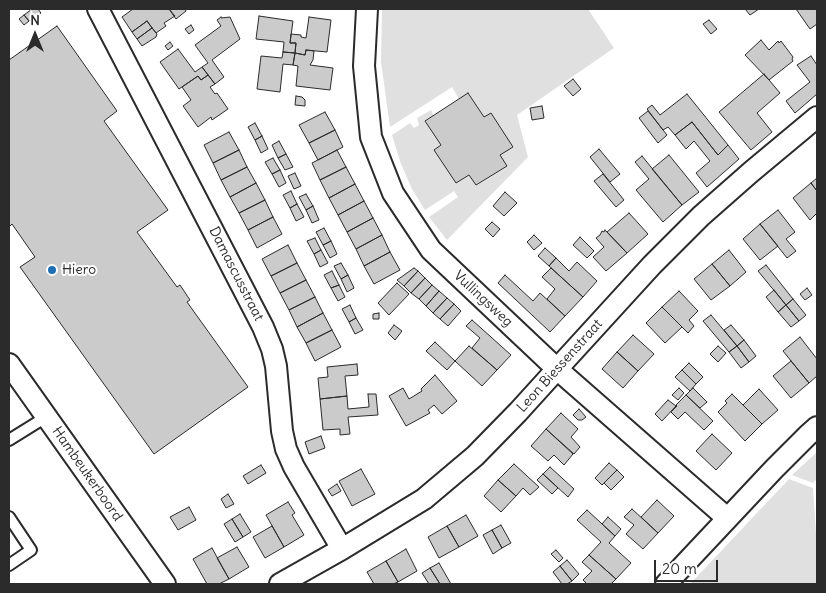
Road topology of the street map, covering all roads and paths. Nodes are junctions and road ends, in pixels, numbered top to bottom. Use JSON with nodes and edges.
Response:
{"nodes":[{"id":1,"x":98,"y":9,"type":"edge"},
{"id":2,"x":367,"y":9,"type":"edge"},
{"id":3,"x":817,"y":117,"type":"edge"},
{"id":4,"x":9,"y":364,"type":"edge"},
{"id":5,"x":556,"y":369,"type":"junction"},
{"id":6,"x":46,"y":417,"type":"junction"},
{"id":7,"x":817,"y":427,"type":"edge"},
{"id":8,"x":9,"y":440,"type":"edge"},
{"id":9,"x":9,"y":517,"type":"edge"},
{"id":10,"x":727,"y":518,"type":"junction"},
{"id":11,"x":342,"y":549,"type":"junction"},
{"id":12,"x":9,"y":565,"type":"edge"},
{"id":13,"x":165,"y":584,"type":"edge"},
{"id":14,"x":280,"y":584,"type":"edge"},
{"id":15,"x":666,"y":584,"type":"edge"}],
"edges":[{"from":1,"to":11,"type":"street","name":"Damascusstraat"},
{"from":2,"to":5,"type":"street","name":"Vullingsweg"},
{"from":3,"to":5,"type":"street","name":"Leon Biessenstraat"},
{"from":4,"to":6,"type":"street","name":"Hambeukerboord"},
{"from":5,"to":10,"type":"street","name":"Vullingsweg"},
{"from":5,"to":11,"type":"street","name":"Leon Biessenstraat"},
{"from":6,"to":8,"type":"lane"},
{"from":6,"to":13,"type":"street","name":"Hambeukerboord"},
{"from":7,"to":10,"type":"street"},
{"from":9,"to":12,"type":"lane"},
{"from":10,"to":15,"type":"street"},
{"from":11,"to":14,"type":"street","name":"Leon Biessenstraat"}]}
